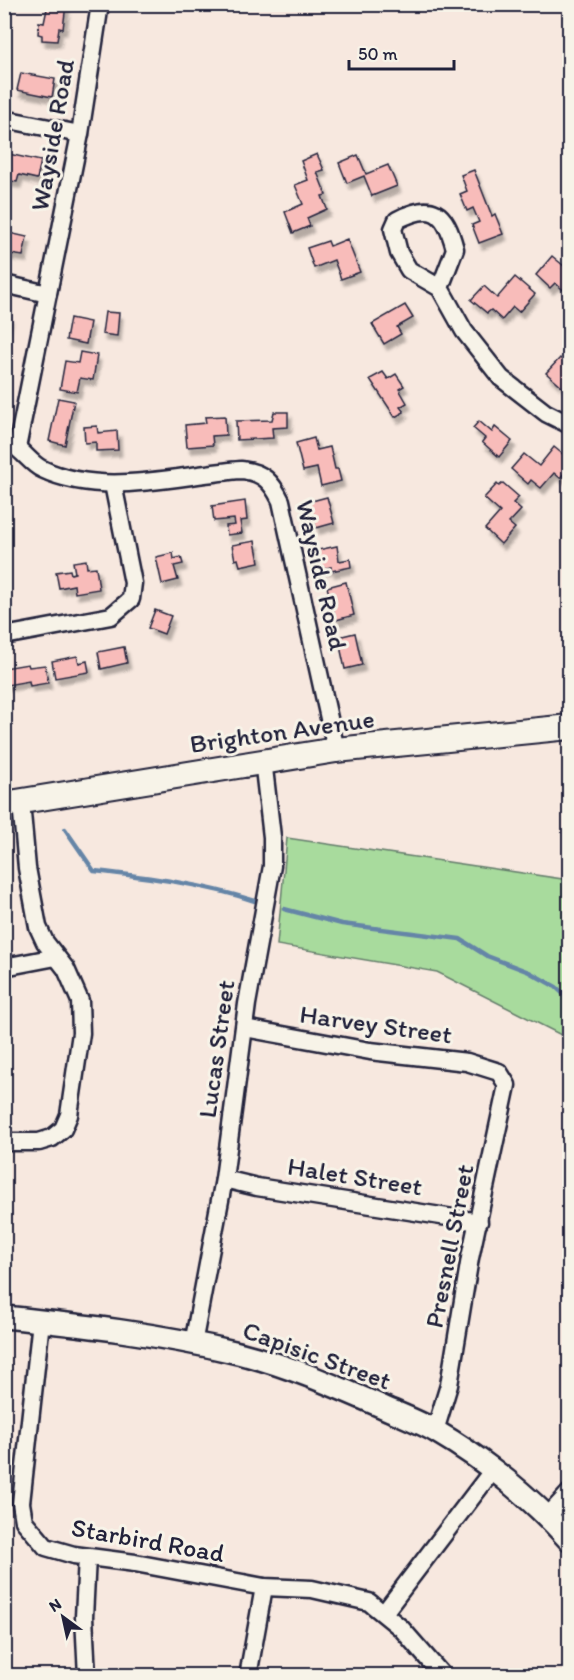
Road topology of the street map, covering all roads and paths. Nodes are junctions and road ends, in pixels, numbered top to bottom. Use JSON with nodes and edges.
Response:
{"nodes":[{"id":1,"x":100,"y":4,"type":"edge"},
{"id":2,"x":4,"y":119,"type":"edge"},
{"id":3,"x":80,"y":134,"type":"junction"},
{"id":4,"x":4,"y":284,"type":"edge"},
{"id":5,"x":440,"y":288,"type":"junction"},
{"id":6,"x":48,"y":294,"type":"junction"},
{"id":7,"x":570,"y":425,"type":"edge"},
{"id":8,"x":11,"y":446,"type":"edge"},
{"id":9,"x":113,"y":484,"type":"junction"},
{"id":10,"x":4,"y":636,"type":"edge"},
{"id":11,"x":570,"y":727,"type":"edge"},
{"id":12,"x":336,"y":750,"type":"junction"},
{"id":13,"x":263,"y":760,"type":"junction"},
{"id":14,"x":13,"y":803,"type":"edge"},
{"id":15,"x":56,"y":957,"type":"junction"},
{"id":16,"x":4,"y":967,"type":"edge"},
{"id":17,"x":245,"y":1028,"type":"junction"},
{"id":18,"x":499,"y":1072,"type":"joint"},
{"id":19,"x":4,"y":1142,"type":"edge"},
{"id":20,"x":224,"y":1179,"type":"junction"},
{"id":21,"x":479,"y":1222,"type":"junction"},
{"id":22,"x":4,"y":1317,"type":"edge"},
{"id":23,"x":41,"y":1321,"type":"junction"},
{"id":24,"x":193,"y":1344,"type":"junction"},
{"id":25,"x":435,"y":1431,"type":"junction"},
{"id":26,"x":492,"y":1471,"type":"junction"},
{"id":27,"x":570,"y":1492,"type":"edge"},
{"id":28,"x":548,"y":1516,"type":"junction"},
{"id":29,"x":570,"y":1541,"type":"edge"},
{"id":30,"x":87,"y":1557,"type":"junction"},
{"id":31,"x":264,"y":1587,"type":"junction"},
{"id":32,"x":384,"y":1613,"type":"junction"},
{"id":33,"x":87,"y":1676,"type":"edge"},
{"id":34,"x":248,"y":1676,"type":"edge"},
{"id":35,"x":443,"y":1676,"type":"edge"}],
"edges":[{"from":1,"to":3,"type":"street","name":"Wayside Road"},
{"from":2,"to":3,"type":"street"},
{"from":3,"to":6,"type":"street","name":"Wayside Road"},
{"from":4,"to":6,"type":"street"},
{"from":5,"to":5,"type":"street"},
{"from":5,"to":7,"type":"street"},
{"from":6,"to":8,"type":"street","name":"Wayside Road"},
{"from":8,"to":9,"type":"street","name":"Wayside Road"},
{"from":9,"to":10,"type":"street"},
{"from":9,"to":12,"type":"street","name":"Wayside Road"},
{"from":11,"to":12,"type":"main road","name":"Brighton Avenue"},
{"from":12,"to":13,"type":"main road","name":"Brighton Avenue"},
{"from":13,"to":14,"type":"main road","name":"Brighton Avenue"},
{"from":13,"to":17,"type":"street","name":"Lucas Street"},
{"from":14,"to":15,"type":"street"},
{"from":15,"to":16,"type":"street"},
{"from":15,"to":19,"type":"street"},
{"from":17,"to":18,"type":"street","name":"Harvey Street"},
{"from":17,"to":20,"type":"street","name":"Lucas Street"},
{"from":18,"to":21,"type":"street","name":"Presnell Street"},
{"from":20,"to":21,"type":"street","name":"Halet Street"},
{"from":20,"to":24,"type":"street","name":"Lucas Street"},
{"from":21,"to":25,"type":"street","name":"Presnell Street"},
{"from":22,"to":23,"type":"street","name":"Capisic Street"},
{"from":23,"to":24,"type":"street","name":"Capisic Street"},
{"from":23,"to":30,"type":"street","name":"Starbird Road"},
{"from":24,"to":25,"type":"street","name":"Capisic Street"},
{"from":25,"to":26,"type":"street","name":"Capisic Street"},
{"from":26,"to":28,"type":"street","name":"Capisic Street"},
{"from":26,"to":32,"type":"street"},
{"from":27,"to":28,"type":"street"},
{"from":28,"to":29,"type":"street","name":"Capisic Street"},
{"from":30,"to":31,"type":"street","name":"Starbird Road"},
{"from":30,"to":33,"type":"street"},
{"from":31,"to":32,"type":"street","name":"Starbird Road"},
{"from":31,"to":34,"type":"street"},
{"from":32,"to":35,"type":"street","name":"Starbird Road"}]}
